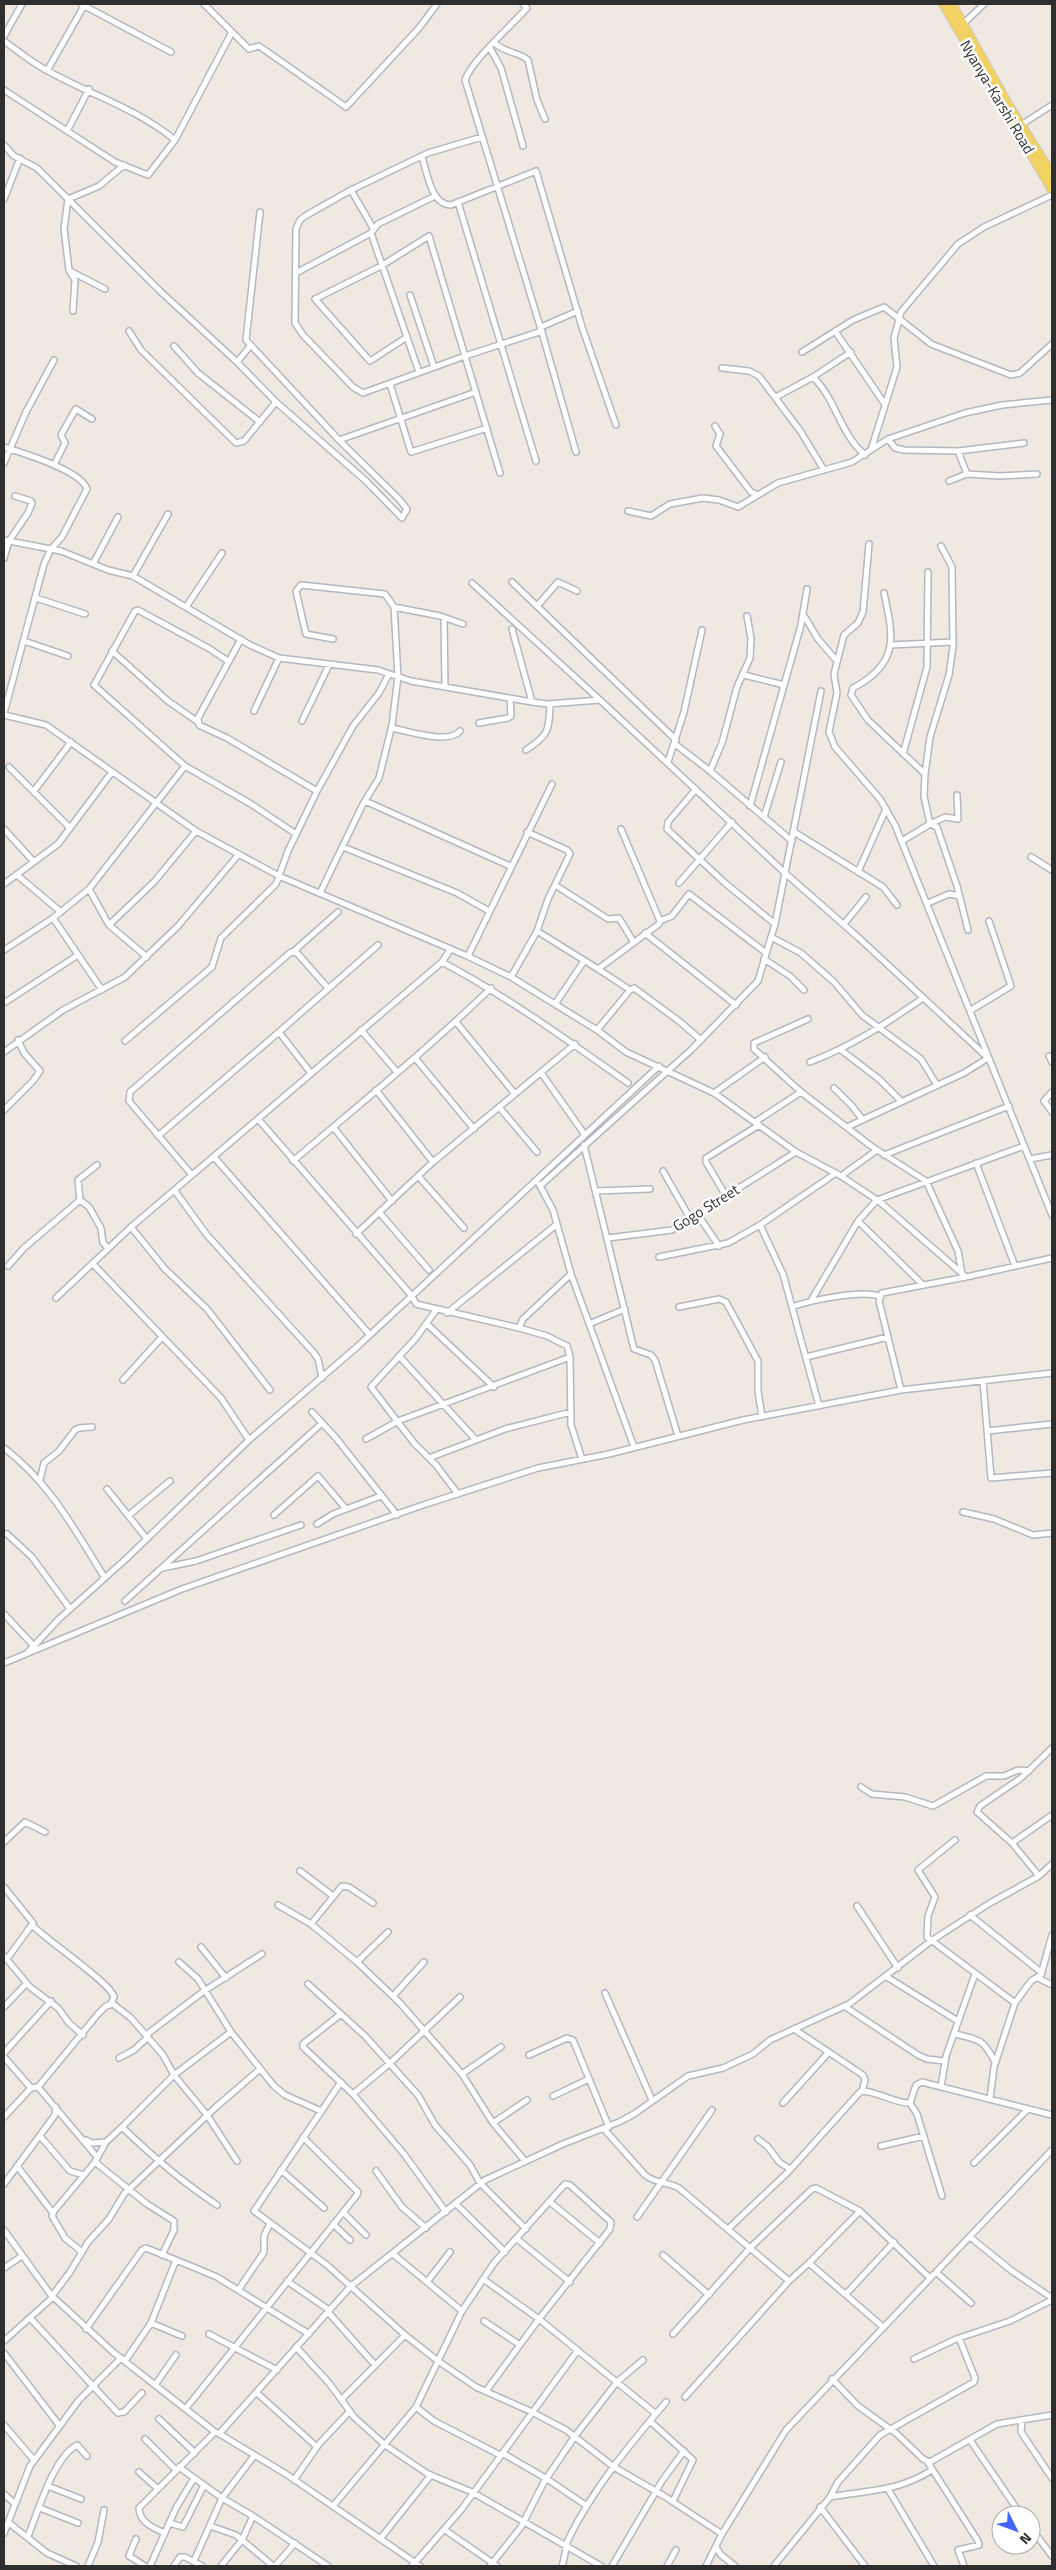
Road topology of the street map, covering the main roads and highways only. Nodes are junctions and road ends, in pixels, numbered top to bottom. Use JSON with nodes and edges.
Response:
{"nodes":[{"id":1,"x":943,"y":4,"type":"edge"},
{"id":2,"x":952,"y":4,"type":"edge"},
{"id":3,"x":1036,"y":155,"type":"junction"},
{"id":4,"x":1052,"y":174,"type":"edge"},
{"id":5,"x":1052,"y":190,"type":"edge"}],
"edges":[{"from":1,"to":3,"type":"main road","name":"Nyanya-Karshi Road"},
{"from":2,"to":3,"type":"main road","name":"Nyanya-Karshi Road"},
{"from":3,"to":4,"type":"main road","name":"Nyanya-Karshi Road"},
{"from":3,"to":5,"type":"main road","name":"Nyanya-Karshi Road"}]}
